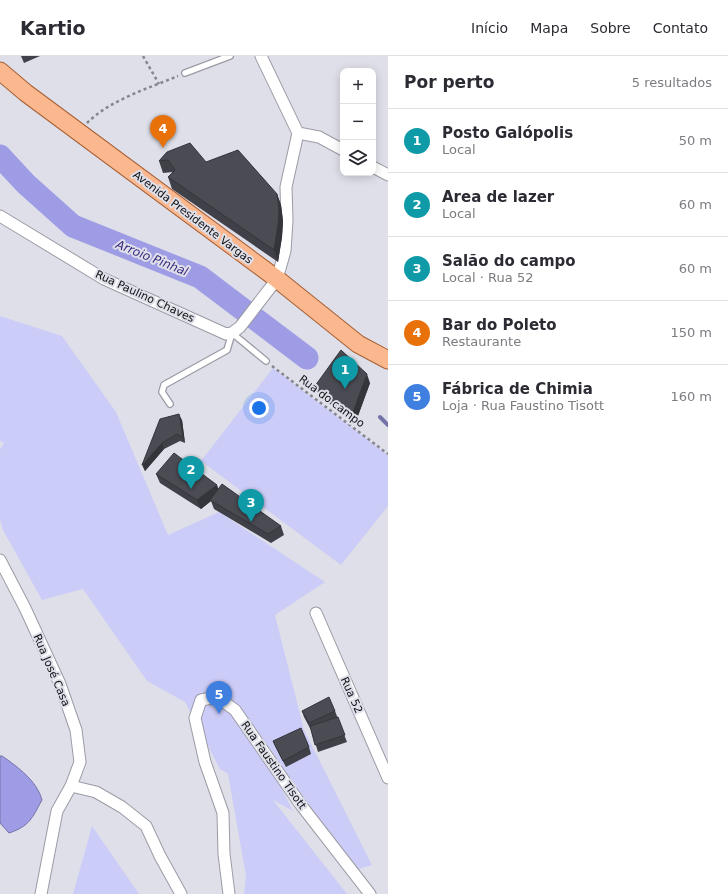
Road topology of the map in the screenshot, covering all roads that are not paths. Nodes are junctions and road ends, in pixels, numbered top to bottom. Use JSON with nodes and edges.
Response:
{"nodes":[{"id":1,"x":230,"y":56,"type":"edge"},
{"id":2,"x":261,"y":56,"type":"edge"},
{"id":3,"x":0,"y":71,"type":"edge"},
{"id":4,"x":185,"y":73,"type":"road end"},
{"id":5,"x":298,"y":133,"type":"junction"},
{"id":6,"x":340,"y":148,"type":"edge"},
{"id":7,"x":376,"y":169,"type":"edge"},
{"id":8,"x":388,"y":175,"type":"edge"},
{"id":9,"x":1,"y":218,"type":"edge"},
{"id":10,"x":278,"y":279,"type":"junction"},
{"id":11,"x":236,"y":330,"type":"junction"},
{"id":12,"x":388,"y":360,"type":"edge"},
{"id":13,"x":266,"y":361,"type":"road end"},
{"id":14,"x":170,"y":404,"type":"dead end"},
{"id":15,"x":0,"y":560,"type":"edge"},
{"id":16,"x":316,"y":612,"type":"dead end"},
{"id":17,"x":388,"y":778,"type":"edge"},
{"id":18,"x":71,"y":786,"type":"junction"},
{"id":19,"x":41,"y":894,"type":"edge"},
{"id":20,"x":181,"y":894,"type":"edge"},
{"id":21,"x":229,"y":894,"type":"edge"},
{"id":22,"x":370,"y":894,"type":"edge"}],
"edges":[{"from":1,"to":4,"type":"lane"},
{"from":2,"to":5,"type":"street"},
{"from":3,"to":10,"type":"main road","name":"Avenida Presidente Vargas"},
{"from":5,"to":6,"type":"street"},
{"from":5,"to":10,"type":"street"},
{"from":7,"to":8,"type":"street"},
{"from":9,"to":11,"type":"street","name":"Rua Paulino Chaves"},
{"from":10,"to":11,"type":"street"},
{"from":10,"to":12,"type":"main road","name":"Avenida Presidente Vargas"},
{"from":11,"to":13,"type":"lane"},
{"from":11,"to":14,"type":"lane"},
{"from":15,"to":18,"type":"street","name":"Rua José Casa"},
{"from":16,"to":17,"type":"street","name":"Rua 52"},
{"from":18,"to":19,"type":"street","name":"Rua José Casa"},
{"from":18,"to":20,"type":"street"},
{"from":21,"to":22,"type":"street","name":"Rua Faustino Tisott"}]}
